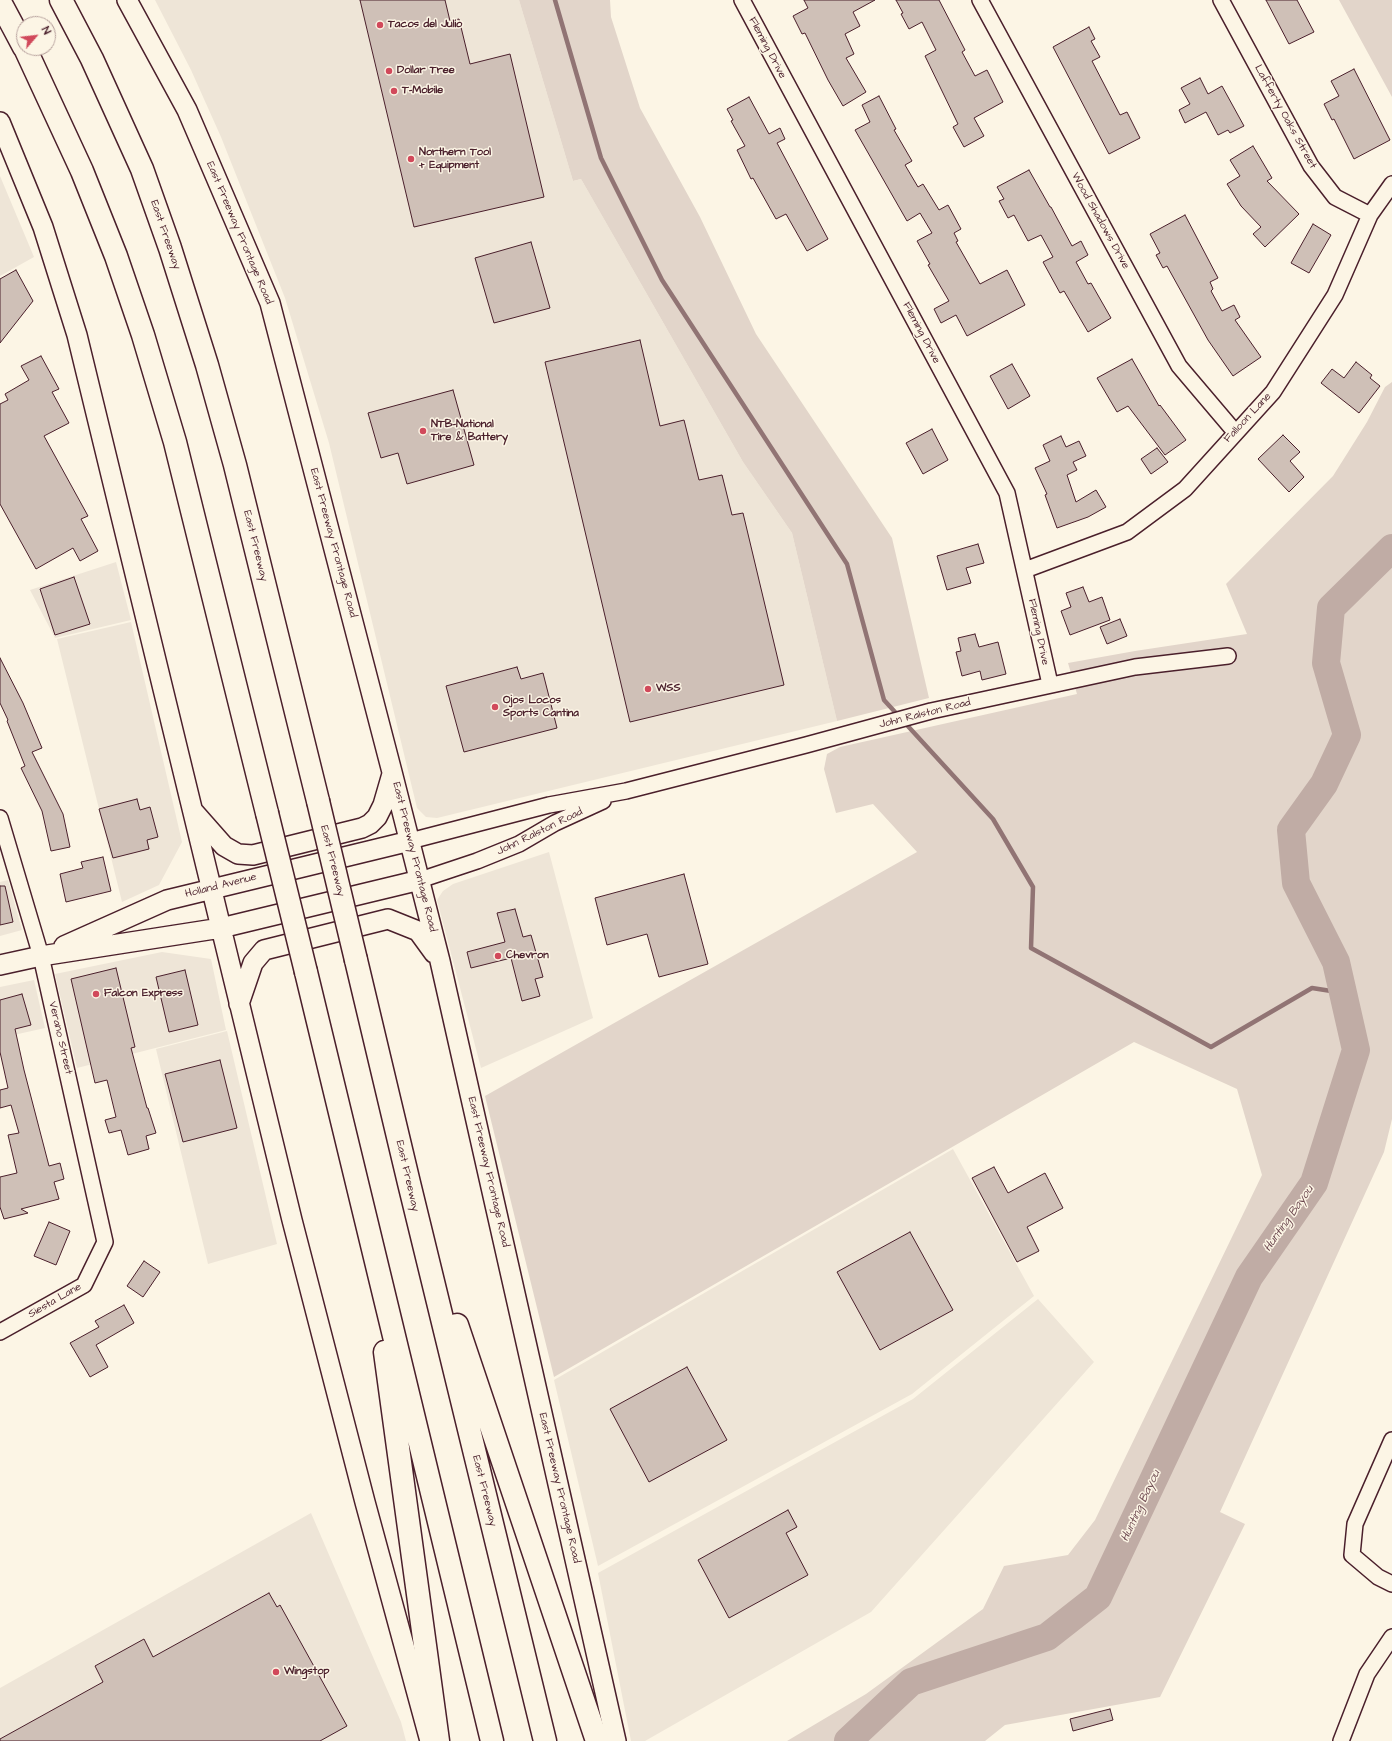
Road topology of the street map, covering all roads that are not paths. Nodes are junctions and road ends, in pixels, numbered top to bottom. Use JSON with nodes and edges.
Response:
{"nodes":[{"id":1,"x":61,"y":0,"type":"edge"},
{"id":2,"x":127,"y":0,"type":"edge"},
{"id":3,"x":742,"y":0,"type":"edge"},
{"id":4,"x":980,"y":0,"type":"edge"},
{"id":5,"x":1221,"y":0,"type":"edge"},
{"id":6,"x":0,"y":2,"type":"edge"},
{"id":7,"x":16,"y":32,"type":"edge"},
{"id":8,"x":28,"y":56,"type":"edge"},
{"id":9,"x":0,"y":122,"type":"edge"},
{"id":10,"x":1392,"y":184,"type":"edge"},
{"id":11,"x":1370,"y":215,"type":"junction"},
{"id":12,"x":1235,"y":432,"type":"junction"},
{"id":13,"x":1025,"y":570,"type":"junction"},
{"id":14,"x":1228,"y":656,"type":"dead end"},
{"id":15,"x":1050,"y":684,"type":"junction"},
{"id":16,"x":392,"y":772,"type":"junction"},
{"id":17,"x":626,"y":791,"type":"junction"},
{"id":18,"x":193,"y":811,"type":"junction"},
{"id":19,"x":0,"y":818,"type":"edge"},
{"id":20,"x":410,"y":841,"type":"junction"},
{"id":21,"x":420,"y":880,"type":"junction"},
{"id":22,"x":211,"y":888,"type":"junction"},
{"id":23,"x":221,"y":928,"type":"junction"},
{"id":24,"x":41,"y":956,"type":"junction"},
{"id":25,"x":440,"y":961,"type":"junction"},
{"id":26,"x":0,"y":965,"type":"edge"},
{"id":27,"x":239,"y":1004,"type":"junction"},
{"id":28,"x":409,"y":1183,"type":"junction"},
{"id":29,"x":369,"y":1234,"type":"junction"},
{"id":30,"x":97,"y":1259,"type":"joint"},
{"id":31,"x":0,"y":1332,"type":"edge"},
{"id":32,"x":1392,"y":1440,"type":"edge"},
{"id":33,"x":1392,"y":1584,"type":"edge"},
{"id":34,"x":1392,"y":1637,"type":"edge"},
{"id":35,"x":430,"y":1741,"type":"edge"},
{"id":36,"x":438,"y":1741,"type":"edge"},
{"id":37,"x":492,"y":1741,"type":"edge"},
{"id":38,"x":545,"y":1741,"type":"edge"},
{"id":39,"x":597,"y":1741,"type":"edge"},
{"id":40,"x":616,"y":1741,"type":"edge"},
{"id":41,"x":1341,"y":1741,"type":"edge"}],
"edges":[{"from":1,"to":28,"type":"highway","name":"East Freeway","bridge":true},
{"from":2,"to":16,"type":"main road","name":"East Freeway Frontage Road"},
{"from":3,"to":13,"type":"street","name":"Fleming Drive"},
{"from":4,"to":12,"type":"street","name":"Wood Shadows Drive"},
{"from":5,"to":11,"type":"street","name":"Lafferty Oaks Street"},
{"from":6,"to":7,"type":"highway"},
{"from":8,"to":29,"type":"highway","bridge":true},
{"from":9,"to":18,"type":"main road"},
{"from":10,"to":11,"type":"street","name":"Falloon Lane"},
{"from":11,"to":12,"type":"street","name":"Falloon Lane"},
{"from":12,"to":13,"type":"street","name":"Falloon Lane"},
{"from":13,"to":15,"type":"street","name":"Fleming Drive"},
{"from":14,"to":15,"type":"street","name":"John Ralston Road"},
{"from":15,"to":17,"type":"street","name":"John Ralston Road"},
{"from":16,"to":18,"type":"main road"},
{"from":16,"to":20,"type":"main road","name":"East Freeway Frontage Road"},
{"from":17,"to":20,"type":"street","name":"John Ralston Road"},
{"from":17,"to":21,"type":"street","name":"John Ralston Road"},
{"from":18,"to":22,"type":"main road"},
{"from":19,"to":24,"type":"street","name":"Verano Street"},
{"from":20,"to":21,"type":"main road","name":"East Freeway Frontage Road"},
{"from":20,"to":22,"type":"main road","name":"Holland Avenue"},
{"from":21,"to":23,"type":"main road","name":"John Ralston Road"},
{"from":21,"to":25,"type":"main road","name":"East Freeway Frontage Road"},
{"from":22,"to":23,"type":"main road"},
{"from":22,"to":24,"type":"main road","name":"Holland Avenue"},
{"from":23,"to":24,"type":"main road","name":"Holland Avenue"},
{"from":23,"to":27,"type":"main road"},
{"from":24,"to":26,"type":"main road","name":"Holland Avenue"},
{"from":24,"to":30,"type":"street","name":"Verano Street"},
{"from":25,"to":27,"type":"main road"},
{"from":25,"to":40,"type":"main road","name":"East Freeway Frontage Road"},
{"from":27,"to":35,"type":"main road"},
{"from":28,"to":38,"type":"highway","name":"East Freeway"},
{"from":28,"to":39,"type":"highway"},
{"from":29,"to":36,"type":"highway"},
{"from":29,"to":37,"type":"highway"},
{"from":30,"to":31,"type":"street","name":"Siesta Lane"},
{"from":32,"to":33,"type":"street"},
{"from":34,"to":41,"type":"street"}]}
